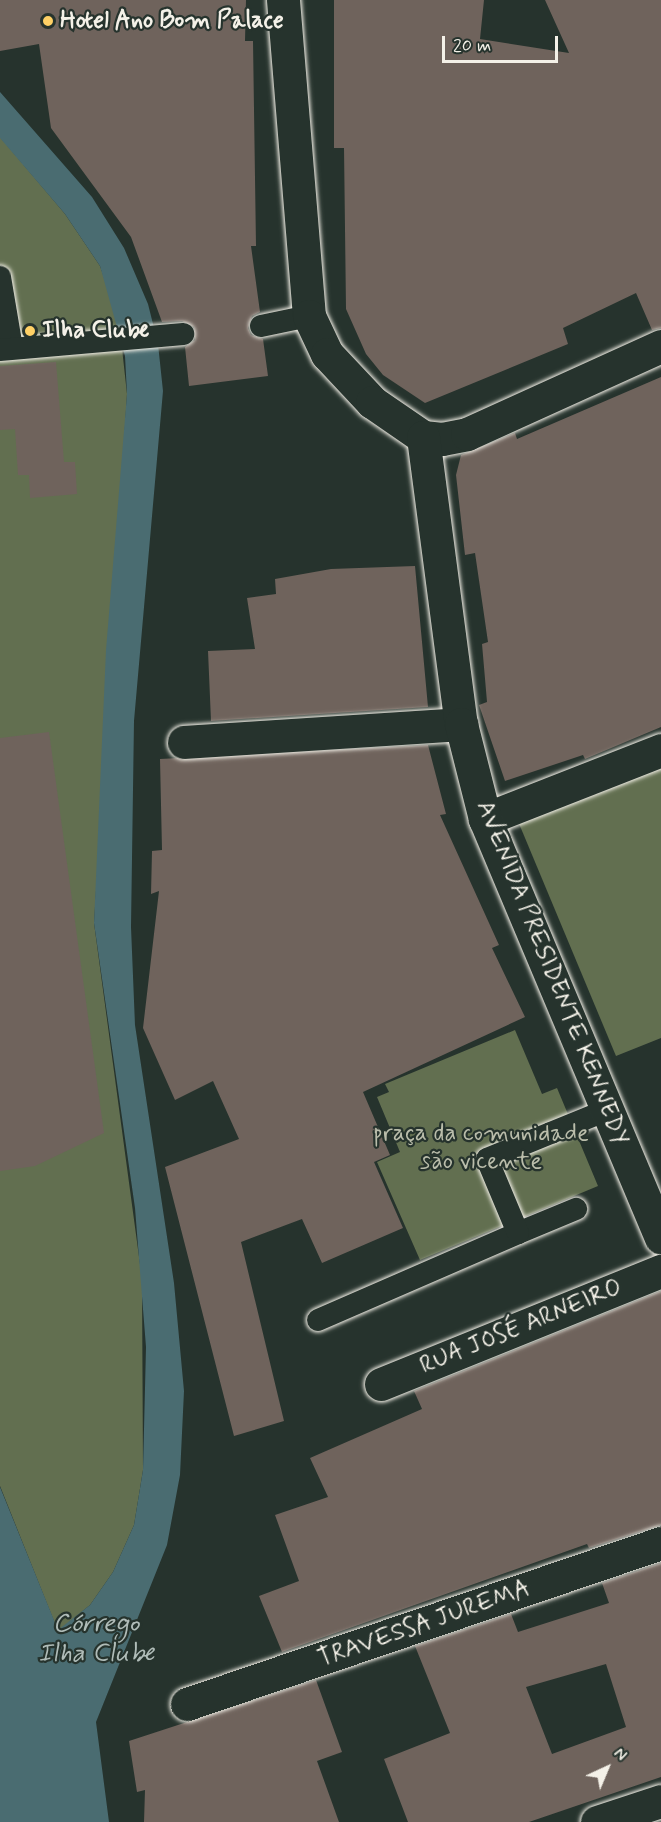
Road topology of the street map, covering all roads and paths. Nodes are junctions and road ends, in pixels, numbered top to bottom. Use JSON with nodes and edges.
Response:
{"nodes":[{"id":1,"x":283,"y":0,"type":"edge"},
{"id":2,"x":0,"y":277,"type":"edge"},
{"id":3,"x":309,"y":316,"type":"junction"},
{"id":4,"x":261,"y":326,"type":"dead end"},
{"id":5,"x":183,"y":334,"type":"dead end"},
{"id":6,"x":661,"y":346,"type":"edge"},
{"id":7,"x":6,"y":349,"type":"edge"},
{"id":8,"x":423,"y":437,"type":"junction"},
{"id":9,"x":461,"y":724,"type":"junction"},
{"id":10,"x":184,"y":742,"type":"dead end"},
{"id":11,"x":661,"y":750,"type":"edge"},
{"id":12,"x":485,"y":819,"type":"junction"},
{"id":13,"x":607,"y":1110,"type":"junction"},
{"id":14,"x":576,"y":1209,"type":"dead end"},
{"id":15,"x":518,"y":1233,"type":"junction"},
{"id":16,"x":661,"y":1238,"type":"edge"},
{"id":17,"x":661,"y":1270,"type":"edge"},
{"id":18,"x":318,"y":1320,"type":"dead end"},
{"id":19,"x":381,"y":1384,"type":"dead end"},
{"id":20,"x":661,"y":1543,"type":"edge"},
{"id":21,"x":187,"y":1704,"type":"dead end"},
{"id":22,"x":661,"y":1801,"type":"edge"},
{"id":23,"x":597,"y":1822,"type":"edge"}],
"edges":[{"from":1,"to":3,"type":"main road"},
{"from":2,"to":7,"type":"lane"},
{"from":3,"to":4,"type":"lane"},
{"from":3,"to":8,"type":"main road"},
{"from":5,"to":7,"type":"lane"},
{"from":6,"to":8,"type":"main road"},
{"from":8,"to":9,"type":"main road","name":"AVENIDA PRESIDENTE KENNEDY"},
{"from":9,"to":10,"type":"main road"},
{"from":9,"to":12,"type":"main road","name":"AVENIDA PRESIDENTE KENNEDY"},
{"from":11,"to":12,"type":"main road"},
{"from":12,"to":13,"type":"main road","name":"AVENIDA PRESIDENTE KENNEDY"},
{"from":13,"to":15,"type":"lane"},
{"from":13,"to":16,"type":"main road","name":"AVENIDA PRESIDENTE KENNEDY"},
{"from":14,"to":15,"type":"lane"},
{"from":15,"to":18,"type":"lane"},
{"from":17,"to":19,"type":"main road","name":"RUA JOSÉ ARNEIRO"},
{"from":20,"to":21,"type":"main road","name":"TRAVESSA JUREMA"},
{"from":22,"to":23,"type":"main road"}]}
